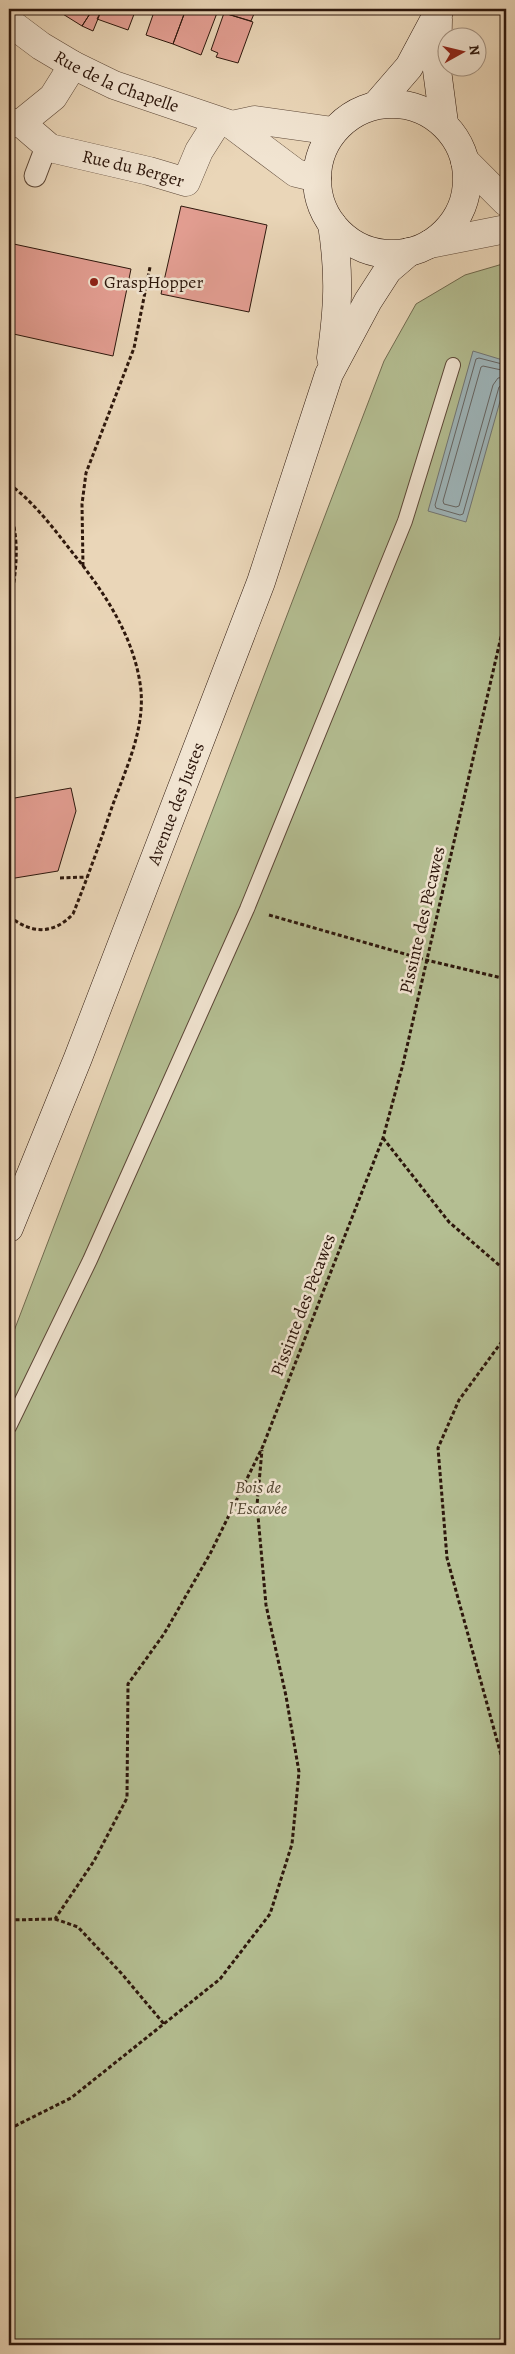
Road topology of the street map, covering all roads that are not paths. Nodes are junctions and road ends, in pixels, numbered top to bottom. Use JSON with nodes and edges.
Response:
{"nodes":[{"id":1,"x":439,"y":12,"type":"edge"},
{"id":2,"x":9,"y":22,"type":"edge"},
{"id":3,"x":72,"y":65,"type":"junction"},
{"id":4,"x":377,"y":104,"type":"junction"},
{"id":5,"x":15,"y":123,"type":"edge"},
{"id":6,"x":225,"y":123,"type":"junction"},
{"id":7,"x":444,"y":123,"type":"junction"},
{"id":8,"x":333,"y":131,"type":"junction"},
{"id":9,"x":46,"y":146,"type":"junction"},
{"id":10,"x":465,"y":161,"type":"junction"},
{"id":11,"x":35,"y":176,"type":"dead end"},
{"id":12,"x":316,"y":178,"type":"junction"},
{"id":13,"x":506,"y":202,"type":"edge"},
{"id":14,"x":332,"y":224,"type":"junction"},
{"id":15,"x":506,"y":229,"type":"edge"},
{"id":16,"x":419,"y":248,"type":"junction"},
{"id":17,"x":453,"y":365,"type":"dead end"},
{"id":18,"x":329,"y":374,"type":"junction"},
{"id":19,"x":9,"y":1228,"type":"edge"},
{"id":20,"x":9,"y":1427,"type":"edge"}],
"edges":[{"from":1,"to":4,"type":"main road"},
{"from":1,"to":7,"type":"main road"},
{"from":2,"to":3,"type":"main road","name":"Rue de la Chapelle"},
{"from":3,"to":5,"type":"main road","name":"Rue du Berger"},
{"from":3,"to":6,"type":"main road","name":"Rue de la Chapelle"},
{"from":4,"to":7,"type":"main road"},
{"from":4,"to":8,"type":"main road"},
{"from":5,"to":9,"type":"main road","name":"Rue du Berger"},
{"from":6,"to":8,"type":"main road"},
{"from":6,"to":9,"type":"main road","name":"Rue du Berger"},
{"from":6,"to":12,"type":"main road","name":"Rue de la Chapelle"},
{"from":7,"to":10,"type":"main road"},
{"from":8,"to":12,"type":"main road"},
{"from":9,"to":11,"type":"street"},
{"from":10,"to":13,"type":"main road"},
{"from":10,"to":16,"type":"main road"},
{"from":12,"to":14,"type":"main road"},
{"from":14,"to":16,"type":"main road"},
{"from":14,"to":18,"type":"main road","name":"Avenue des Justes"},
{"from":15,"to":16,"type":"main road"},
{"from":16,"to":18,"type":"main road","name":"Avenue des Justes"},
{"from":17,"to":20,"type":"lane"},
{"from":18,"to":19,"type":"main road","name":"Avenue des Justes"}]}
